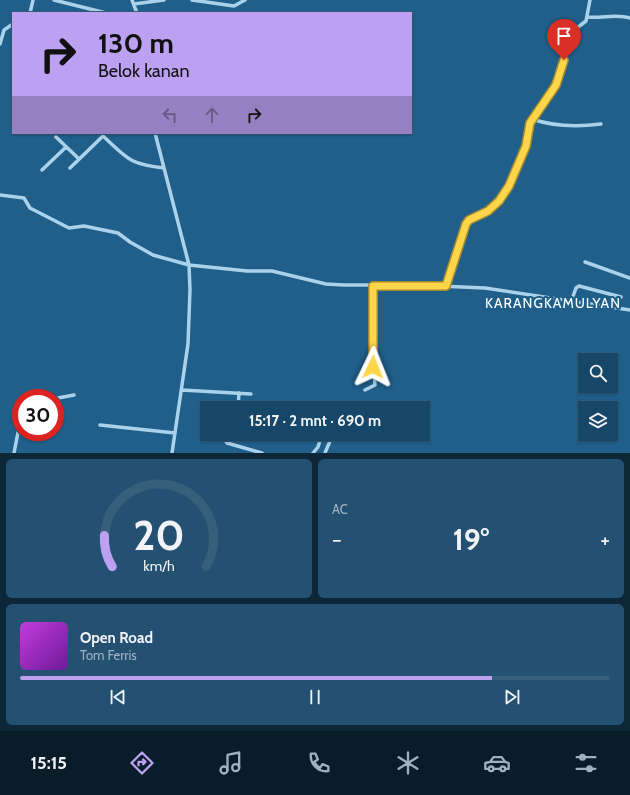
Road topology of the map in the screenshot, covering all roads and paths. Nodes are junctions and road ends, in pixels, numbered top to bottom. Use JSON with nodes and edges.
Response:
{"nodes":[{"id":1,"x":33,"y":0,"type":"edge"},
{"id":2,"x":54,"y":0,"type":"edge"},
{"id":3,"x":164,"y":0,"type":"edge"},
{"id":4,"x":192,"y":0,"type":"edge"},
{"id":5,"x":245,"y":0,"type":"edge"},
{"id":6,"x":590,"y":0,"type":"edge"},
{"id":7,"x":133,"y":2,"type":"edge"},
{"id":8,"x":30,"y":12,"type":"edge"},
{"id":9,"x":102,"y":12,"type":"edge"},
{"id":10,"x":137,"y":12,"type":"edge"},
{"id":11,"x":587,"y":17,"type":"junction"},
{"id":12,"x":630,"y":18,"type":"edge"},
{"id":13,"x":12,"y":25,"type":"edge"},
{"id":14,"x":0,"y":44,"type":"edge"},
{"id":15,"x":532,"y":119,"type":"junction"},
{"id":16,"x":601,"y":124,"type":"dead end"},
{"id":17,"x":155,"y":134,"type":"edge"},
{"id":18,"x":56,"y":137,"type":"dead end"},
{"id":19,"x":66,"y":147,"type":"junction"},
{"id":20,"x":79,"y":159,"type":"junction"},
{"id":21,"x":70,"y":168,"type":"dead end"},
{"id":22,"x":164,"y":168,"type":"junction"},
{"id":23,"x":42,"y":170,"type":"dead end"},
{"id":24,"x":0,"y":195,"type":"edge"},
{"id":25,"x":585,"y":262,"type":"dead end"},
{"id":26,"x":189,"y":265,"type":"junction"},
{"id":27,"x":630,"y":278,"type":"edge"},
{"id":28,"x":373,"y":286,"type":"junction"},
{"id":29,"x":446,"y":286,"type":"junction"},
{"id":30,"x":621,"y":296,"type":"dead end"},
{"id":31,"x":571,"y":302,"type":"junction"},
{"id":32,"x":630,"y":310,"type":"edge"},
{"id":33,"x":182,"y":390,"type":"junction"},
{"id":34,"x":365,"y":390,"type":"dead end"},
{"id":35,"x":239,"y":393,"type":"junction"},
{"id":36,"x":251,"y":394,"type":"dead end"},
{"id":37,"x":74,"y":395,"type":"dead end"},
{"id":38,"x":64,"y":397,"type":"edge"},
{"id":39,"x":238,"y":401,"type":"edge"},
{"id":40,"x":100,"y":425,"type":"dead end"},
{"id":41,"x":176,"y":433,"type":"junction"},
{"id":42,"x":16,"y":441,"type":"edge"},
{"id":43,"x":226,"y":441,"type":"edge"},
{"id":44,"x":320,"y":441,"type":"edge"},
{"id":45,"x":330,"y":441,"type":"edge"},
{"id":46,"x":14,"y":453,"type":"edge"},
{"id":47,"x":172,"y":453,"type":"edge"},
{"id":48,"x":262,"y":453,"type":"edge"},
{"id":49,"x":313,"y":453,"type":"edge"},
{"id":50,"x":326,"y":453,"type":"edge"}],
"edges":[{"from":1,"to":8,"type":"street"},
{"from":2,"to":9,"type":"street"},
{"from":3,"to":7,"type":"street"},
{"from":4,"to":5,"type":"street"},
{"from":6,"to":11,"type":"street"},
{"from":7,"to":10,"type":"street"},
{"from":11,"to":12,"type":"street"},
{"from":11,"to":15,"type":"street"},
{"from":13,"to":14,"type":"street"},
{"from":15,"to":16,"type":"street"},
{"from":15,"to":29,"type":"street"},
{"from":17,"to":22,"type":"street"},
{"from":18,"to":19,"type":"street"},
{"from":19,"to":20,"type":"street"},
{"from":19,"to":23,"type":"street"},
{"from":20,"to":21,"type":"street"},
{"from":20,"to":22,"type":"street"},
{"from":22,"to":26,"type":"street"},
{"from":24,"to":26,"type":"street"},
{"from":25,"to":27,"type":"street"},
{"from":26,"to":28,"type":"street"},
{"from":26,"to":33,"type":"street"},
{"from":28,"to":29,"type":"street"},
{"from":28,"to":34,"type":"street"},
{"from":29,"to":31,"type":"street"},
{"from":30,"to":31,"type":"street"},
{"from":31,"to":32,"type":"street"},
{"from":33,"to":35,"type":"street"},
{"from":33,"to":41,"type":"street"},
{"from":35,"to":36,"type":"street"},
{"from":35,"to":39,"type":"street"},
{"from":37,"to":38,"type":"street"},
{"from":40,"to":41,"type":"street"},
{"from":41,"to":47,"type":"street"},
{"from":42,"to":46,"type":"street"},
{"from":43,"to":48,"type":"street"},
{"from":44,"to":49,"type":"street"},
{"from":45,"to":50,"type":"street"}]}
